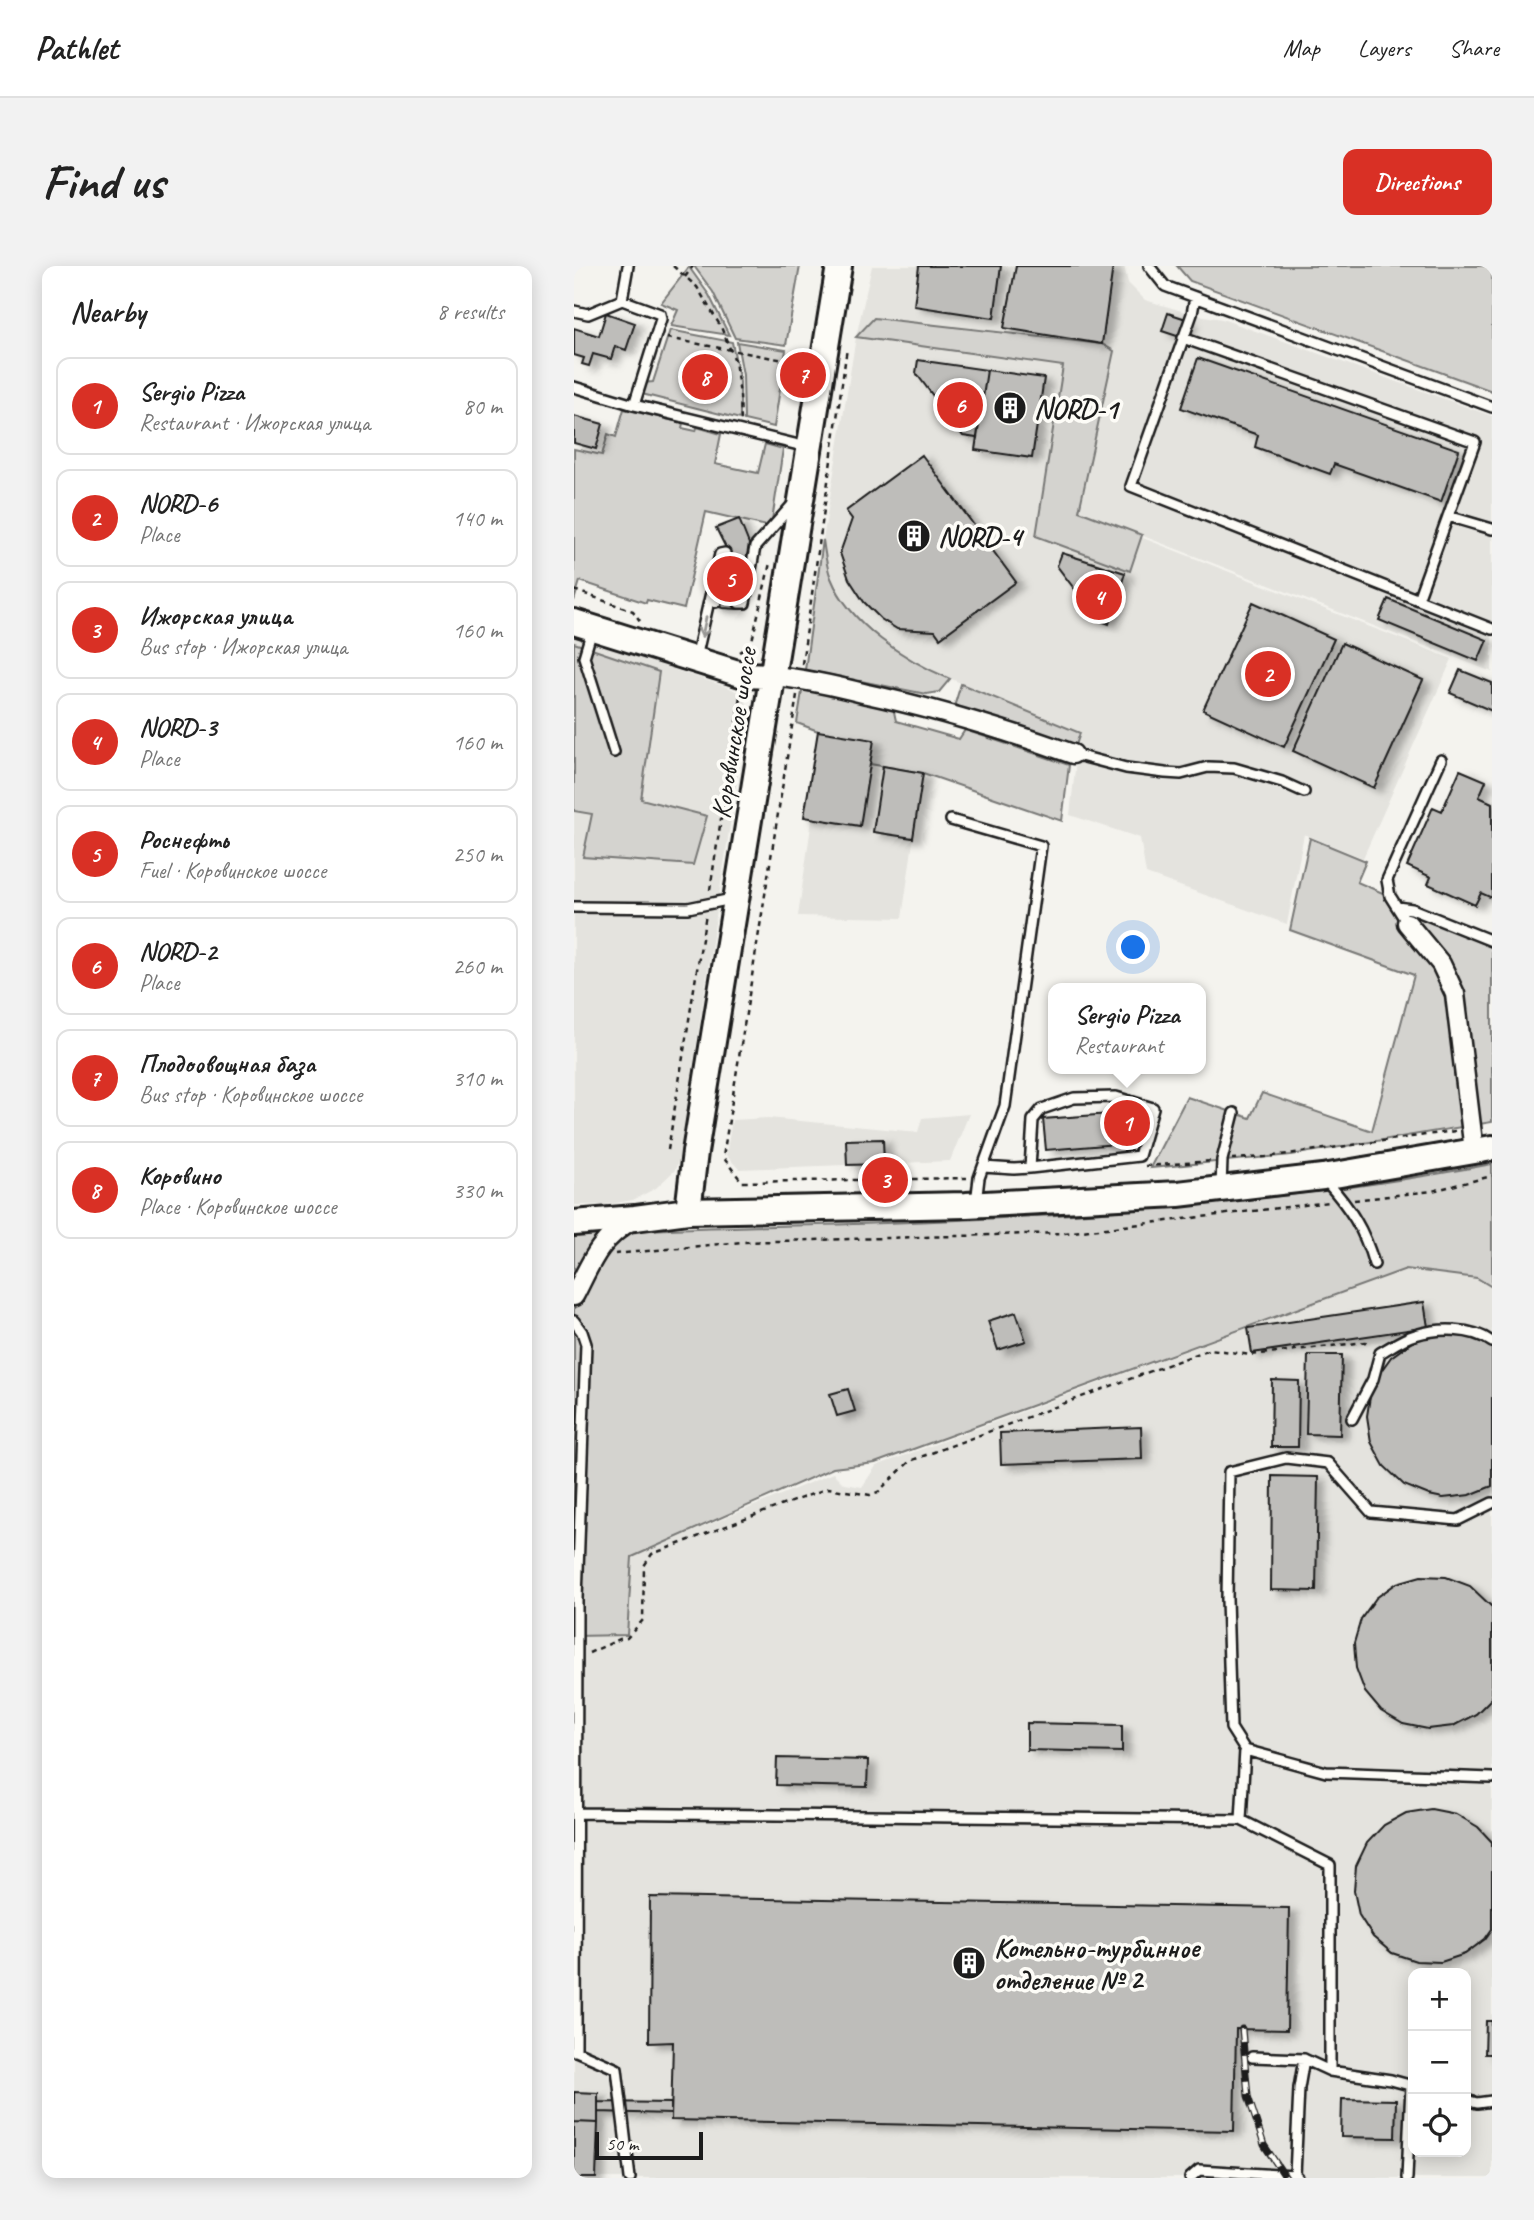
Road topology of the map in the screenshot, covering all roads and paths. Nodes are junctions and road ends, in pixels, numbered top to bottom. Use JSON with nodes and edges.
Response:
{"nodes":[{"id":1,"x":628,"y":266,"type":"edge"},
{"id":2,"x":673,"y":266,"type":"edge"},
{"id":3,"x":694,"y":266,"type":"edge"},
{"id":4,"x":839,"y":266,"type":"edge"},
{"id":5,"x":1149,"y":266,"type":"edge"},
{"id":6,"x":685,"y":277,"type":"junction"},
{"id":7,"x":1195,"y":297,"type":"junction"},
{"id":8,"x":622,"y":300,"type":"junction"},
{"id":9,"x":574,"y":311,"type":"edge"},
{"id":10,"x":656,"y":336,"type":"junction"},
{"id":11,"x":1183,"y":338,"type":"junction"},
{"id":12,"x":847,"y":348,"type":"dead end"},
{"id":13,"x":730,"y":349,"type":"junction"},
{"id":14,"x":805,"y":363,"type":"dead end"},
{"id":15,"x":574,"y":387,"type":"edge"},
{"id":16,"x":634,"y":405,"type":"junction"},
{"id":17,"x":1492,"y":407,"type":"edge"},
{"id":18,"x":741,"y":431,"type":"junction"},
{"id":19,"x":809,"y":448,"type":"junction"},
{"id":20,"x":802,"y":494,"type":"junction"},
{"id":21,"x":1448,"y":516,"type":"junction"},
{"id":22,"x":1492,"y":530,"type":"edge"},
{"id":23,"x":725,"y":553,"type":"dead end"},
{"id":24,"x":574,"y":590,"type":"edge"},
{"id":25,"x":1418,"y":600,"type":"junction"},
{"id":26,"x":739,"y":603,"type":"dead end"},
{"id":27,"x":641,"y":622,"type":"dead end"},
{"id":28,"x":583,"y":625,"type":"edge"},
{"id":29,"x":1492,"y":629,"type":"edge"},
{"id":30,"x":751,"y":645,"type":"dead end"},
{"id":31,"x":731,"y":650,"type":"dead end"},
{"id":32,"x":696,"y":659,"type":"junction"},
{"id":33,"x":773,"y":676,"type":"junction"},
{"id":34,"x":800,"y":678,"type":"junction"},
{"id":35,"x":740,"y":696,"type":"dead end"},
{"id":36,"x":614,"y":752,"type":"dead end"},
{"id":37,"x":1073,"y":754,"type":"joint"},
{"id":38,"x":1441,"y":760,"type":"dead end"},
{"id":39,"x":1304,"y":792,"type":"dead end"},
{"id":40,"x":951,"y":820,"type":"dead end"},
{"id":41,"x":737,"y":898,"type":"junction"},
{"id":42,"x":708,"y":903,"type":"junction"},
{"id":43,"x":574,"y":906,"type":"edge"},
{"id":44,"x":1397,"y":907,"type":"junction"},
{"id":45,"x":1407,"y":923,"type":"joint"},
{"id":46,"x":1492,"y":941,"type":"edge"},
{"id":47,"x":1234,"y":1113,"type":"dead end"},
{"id":48,"x":1480,"y":1143,"type":"edge"},
{"id":49,"x":668,"y":1150,"type":"dead end"},
{"id":50,"x":1222,"y":1160,"type":"junction"},
{"id":51,"x":1139,"y":1166,"type":"dead end"},
{"id":52,"x":983,"y":1167,"type":"junction"},
{"id":53,"x":1030,"y":1168,"type":"junction"},
{"id":54,"x":1492,"y":1176,"type":"edge"},
{"id":55,"x":1322,"y":1177,"type":"junction"},
{"id":56,"x":979,"y":1178,"type":"junction"},
{"id":57,"x":1221,"y":1189,"type":"junction"},
{"id":58,"x":1344,"y":1201,"type":"junction"},
{"id":59,"x":976,"y":1205,"type":"junction"},
{"id":60,"x":688,"y":1211,"type":"junction"},
{"id":61,"x":635,"y":1218,"type":"junction"},
{"id":62,"x":574,"y":1223,"type":"edge"},
{"id":63,"x":594,"y":1256,"type":"junction"},
{"id":64,"x":1374,"y":1264,"type":"dead end"},
{"id":65,"x":574,"y":1296,"type":"edge"},
{"id":66,"x":574,"y":1321,"type":"edge"},
{"id":67,"x":1492,"y":1342,"type":"edge"},
{"id":68,"x":1380,"y":1353,"type":"junction"},
{"id":69,"x":1352,"y":1419,"type":"dead end"},
{"id":70,"x":1492,"y":1503,"type":"edge"},
{"id":71,"x":577,"y":1659,"type":"junction"},
{"id":72,"x":1245,"y":1750,"type":"junction"},
{"id":73,"x":1492,"y":1778,"type":"edge"},
{"id":74,"x":576,"y":1813,"type":"junction"},
{"id":75,"x":1241,"y":1820,"type":"junction"},
{"id":76,"x":575,"y":2051,"type":"edge"},
{"id":77,"x":1252,"y":2057,"type":"dead end"},
{"id":78,"x":1304,"y":2059,"type":"junction"},
{"id":79,"x":1331,"y":2071,"type":"junction"},
{"id":80,"x":1408,"y":2084,"type":"edge"},
{"id":81,"x":1412,"y":2094,"type":"edge"},
{"id":82,"x":1471,"y":2101,"type":"edge"},
{"id":83,"x":1492,"y":2101,"type":"edge"},
{"id":84,"x":1296,"y":2177,"type":"edge"},
{"id":85,"x":631,"y":2178,"type":"edge"},
{"id":86,"x":1190,"y":2178,"type":"edge"},
{"id":87,"x":1407,"y":2178,"type":"edge"}],
"edges":[{"from":1,"to":8,"type":"lane"},
{"from":2,"to":6,"type":"path"},
{"from":3,"to":6,"type":"path"},
{"from":4,"to":19,"type":"main road","name":"Коровинское шоссе"},
{"from":5,"to":7,"type":"lane"},
{"from":6,"to":13,"type":"path"},
{"from":7,"to":11,"type":"lane"},
{"from":7,"to":17,"type":"lane"},
{"from":8,"to":9,"type":"lane"},
{"from":8,"to":10,"type":"lane"},
{"from":10,"to":13,"type":"path"},
{"from":10,"to":16,"type":"lane"},
{"from":11,"to":21,"type":"lane"},
{"from":11,"to":25,"type":"lane"},
{"from":12,"to":34,"type":"path"},
{"from":13,"to":14,"type":"path"},
{"from":13,"to":18,"type":"path"},
{"from":15,"to":16,"type":"lane"},
{"from":16,"to":18,"type":"lane"},
{"from":18,"to":19,"type":"lane"},
{"from":19,"to":20,"type":"main road","name":"Коровинское шоссе"},
{"from":20,"to":26,"type":"lane"},
{"from":20,"to":33,"type":"main road","name":"Коровинское шоссе"},
{"from":21,"to":22,"type":"lane"},
{"from":21,"to":25,"type":"lane"},
{"from":23,"to":32,"type":"lane","one_way":true},
{"from":24,"to":27,"type":"path"},
{"from":25,"to":29,"type":"lane"},
{"from":28,"to":32,"type":"main road"},
{"from":28,"to":36,"type":"lane"},
{"from":30,"to":31,"type":"path"},
{"from":32,"to":33,"type":"main road"},
{"from":33,"to":34,"type":"street"},
{"from":33,"to":41,"type":"main road","name":"Коровинское шоссе"},
{"from":34,"to":37,"type":"street"},
{"from":34,"to":56,"type":"path"},
{"from":35,"to":42,"type":"path"},
{"from":37,"to":39,"type":"lane"},
{"from":38,"to":44,"type":"lane"},
{"from":40,"to":52,"type":"lane"},
{"from":41,"to":42,"type":"lane"},
{"from":41,"to":60,"type":"main road","name":"Коровинское шоссе"},
{"from":42,"to":43,"type":"lane"},
{"from":42,"to":49,"type":"path"},
{"from":44,"to":45,"type":"lane"},
{"from":44,"to":46,"type":"lane"},
{"from":45,"to":48,"type":"street"},
{"from":47,"to":50,"type":"lane"},
{"from":48,"to":50,"type":"path"},
{"from":48,"to":55,"type":"main road"},
{"from":50,"to":51,"type":"path"},
{"from":50,"to":57,"type":"lane"},
{"from":52,"to":53,"type":"lane"},
{"from":52,"to":56,"type":"lane"},
{"from":53,"to":53,"type":"lane"},
{"from":54,"to":58,"type":"path"},
{"from":55,"to":57,"type":"main road"},
{"from":55,"to":58,"type":"lane"},
{"from":56,"to":59,"type":"lane"},
{"from":57,"to":59,"type":"main road"},
{"from":58,"to":63,"type":"path"},
{"from":58,"to":64,"type":"lane"},
{"from":59,"to":60,"type":"main road"},
{"from":60,"to":61,"type":"main road"},
{"from":61,"to":62,"type":"main road"},
{"from":61,"to":63,"type":"street"},
{"from":63,"to":65,"type":"street"},
{"from":66,"to":71,"type":"lane"},
{"from":67,"to":68,"type":"lane"},
{"from":68,"to":69,"type":"lane"},
{"from":68,"to":71,"type":"path"},
{"from":70,"to":72,"type":"lane"},
{"from":71,"to":74,"type":"lane"},
{"from":72,"to":73,"type":"lane"},
{"from":72,"to":75,"type":"lane"},
{"from":74,"to":75,"type":"lane"},
{"from":74,"to":76,"type":"lane"},
{"from":75,"to":79,"type":"lane"},
{"from":76,"to":85,"type":"lane"},
{"from":77,"to":78,"type":"lane"},
{"from":78,"to":79,"type":"lane"},
{"from":78,"to":84,"type":"lane"},
{"from":79,"to":80,"type":"lane"},
{"from":81,"to":87,"type":"lane"},
{"from":82,"to":83,"type":"lane"},
{"from":84,"to":86,"type":"lane"}]}
